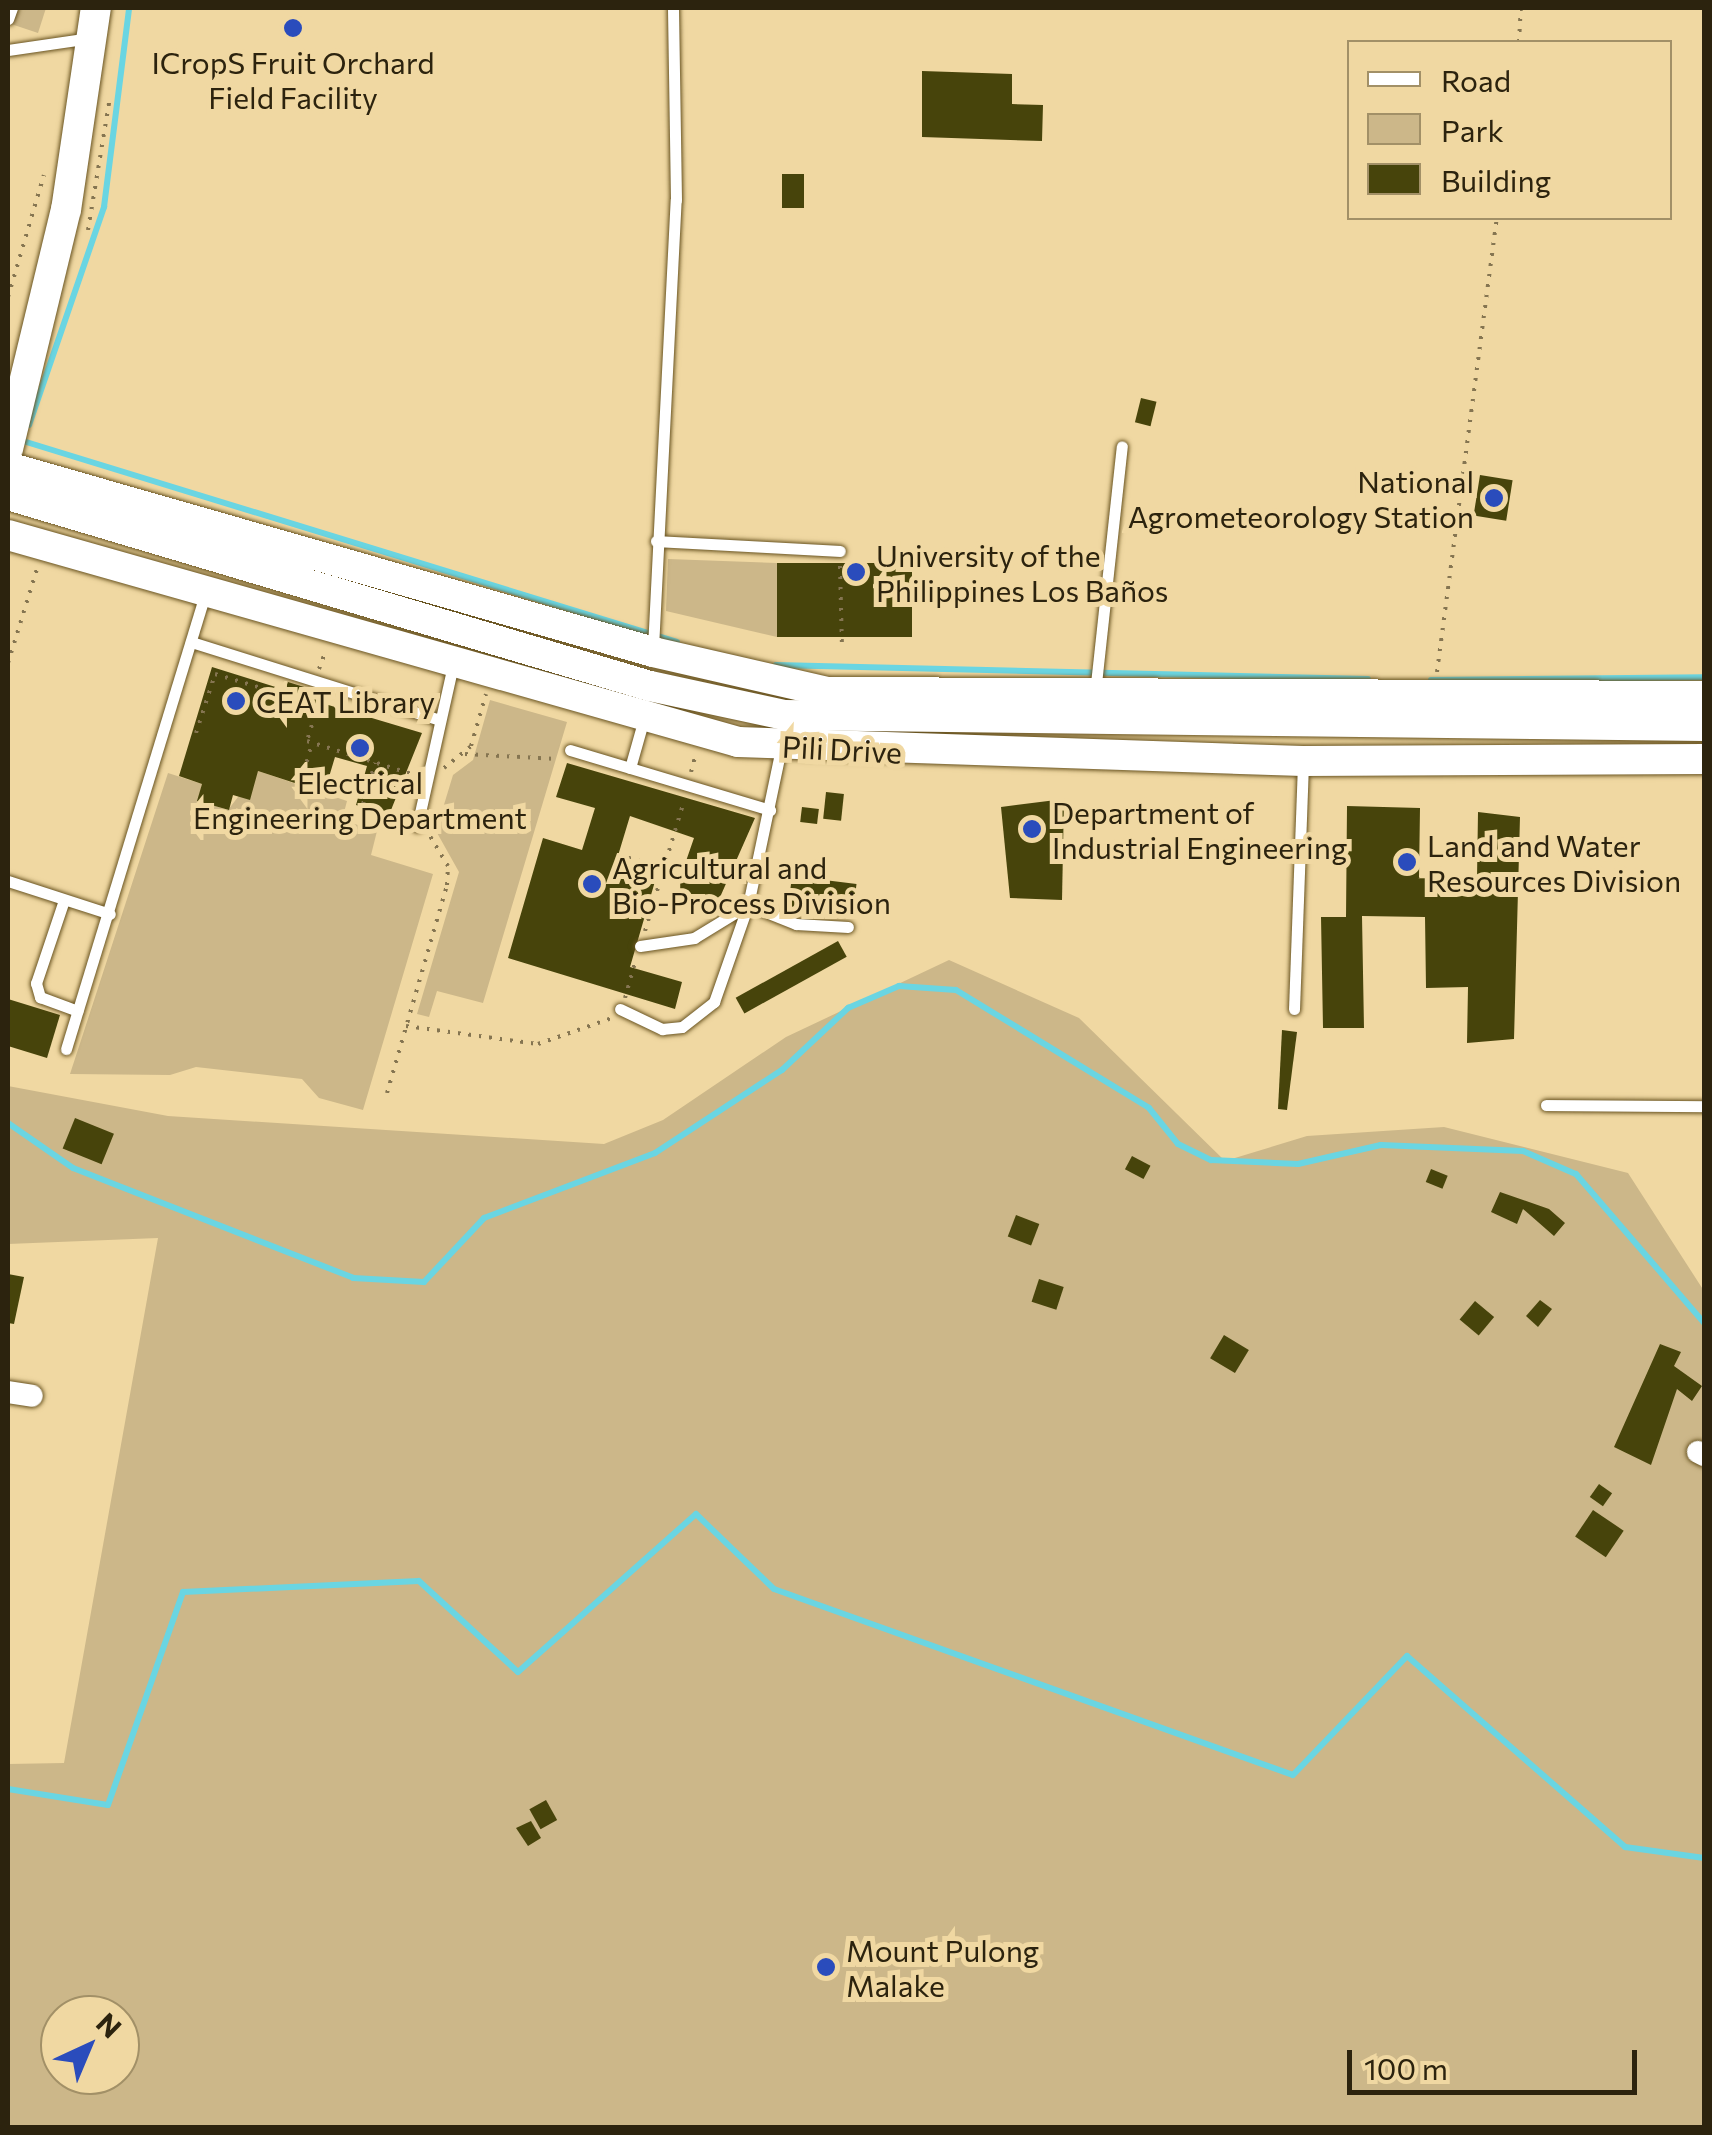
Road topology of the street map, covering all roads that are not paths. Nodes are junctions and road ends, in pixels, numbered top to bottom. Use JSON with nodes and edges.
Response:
{"nodes":[{"id":1,"x":12,"y":8,"type":"edge"},
{"id":2,"x":96,"y":8,"type":"edge"},
{"id":3,"x":673,"y":8,"type":"edge"},
{"id":4,"x":8,"y":19,"type":"edge"},
{"id":5,"x":90,"y":38,"type":"junction"},
{"id":6,"x":8,"y":50,"type":"edge"},
{"id":7,"x":1122,"y":446,"type":"dead end"},
{"id":8,"x":8,"y":449,"type":"edge"},
{"id":9,"x":8,"y":468,"type":"edge"},
{"id":10,"x":8,"y":495,"type":"edge"},
{"id":11,"x":8,"y":535,"type":"edge"},
{"id":12,"x":656,"y":541,"type":"junction"},
{"id":13,"x":840,"y":552,"type":"road end"},
{"id":14,"x":205,"y":593,"type":"junction"},
{"id":15,"x":654,"y":638,"type":"junction"},
{"id":16,"x":190,"y":642,"type":"junction"},
{"id":17,"x":453,"y":665,"type":"junction"},
{"id":18,"x":786,"y":684,"type":"junction"},
{"id":19,"x":650,"y":686,"type":"junction"},
{"id":20,"x":1096,"y":692,"type":"junction"},
{"id":21,"x":1704,"y":696,"type":"edge"},
{"id":22,"x":952,"y":708,"type":"junction"},
{"id":23,"x":784,"y":715,"type":"junction"},
{"id":24,"x":437,"y":719,"type":"junction"},
{"id":25,"x":644,"y":719,"type":"junction"},
{"id":26,"x":1704,"y":726,"type":"edge"},
{"id":27,"x":782,"y":747,"type":"junction"},
{"id":28,"x":575,"y":752,"type":"road end"},
{"id":29,"x":1090,"y":757,"type":"junction"},
{"id":30,"x":1704,"y":758,"type":"edge"},
{"id":31,"x":1303,"y":761,"type":"junction"},
{"id":32,"x":630,"y":768,"type":"junction"},
{"id":33,"x":770,"y":810,"type":"junction"},
{"id":34,"x":417,"y":826,"type":"road end"},
{"id":35,"x":8,"y":881,"type":"edge"},
{"id":36,"x":64,"y":900,"type":"junction"},
{"id":37,"x":748,"y":905,"type":"junction"},
{"id":38,"x":110,"y":914,"type":"junction"},
{"id":39,"x":848,"y":927,"type":"dead end"},
{"id":40,"x":640,"y":946,"type":"road end"},
{"id":41,"x":620,"y":1009,"type":"road end"},
{"id":42,"x":1294,"y":1010,"type":"dead end"},
{"id":43,"x":78,"y":1011,"type":"junction"},
{"id":44,"x":66,"y":1049,"type":"dead end"},
{"id":45,"x":1546,"y":1105,"type":"dead end"},
{"id":46,"x":1704,"y":1106,"type":"edge"},
{"id":47,"x":8,"y":1392,"type":"edge"},
{"id":48,"x":32,"y":1396,"type":"dead end"}],
"edges":[{"from":1,"to":4,"type":"lane"},
{"from":2,"to":5,"type":"street"},
{"from":3,"to":12,"type":"lane"},
{"from":5,"to":6,"type":"lane"},
{"from":5,"to":8,"type":"street"},
{"from":7,"to":20,"type":"lane"},
{"from":9,"to":15,"type":"street"},
{"from":10,"to":19,"type":"street"},
{"from":11,"to":14,"type":"street","name":"Pili Drive"},
{"from":12,"to":13,"type":"lane"},
{"from":12,"to":15,"type":"lane"},
{"from":14,"to":16,"type":"lane"},
{"from":14,"to":17,"type":"street","name":"Pili Drive"},
{"from":15,"to":18,"type":"street"},
{"from":15,"to":19,"type":"lane"},
{"from":16,"to":24,"type":"lane"},
{"from":16,"to":38,"type":"lane"},
{"from":17,"to":24,"type":"lane"},
{"from":17,"to":25,"type":"street","name":"Pili Drive"},
{"from":18,"to":22,"type":"street"},
{"from":18,"to":23,"type":"lane"},
{"from":19,"to":23,"type":"street"},
{"from":19,"to":25,"type":"lane"},
{"from":20,"to":21,"type":"street"},
{"from":20,"to":22,"type":"street"},
{"from":20,"to":26,"type":"street"},
{"from":20,"to":29,"type":"lane"},
{"from":22,"to":23,"type":"street"},
{"from":23,"to":27,"type":"lane"},
{"from":24,"to":34,"type":"lane"},
{"from":25,"to":27,"type":"street","name":"Pili Drive"},
{"from":25,"to":32,"type":"lane"},
{"from":27,"to":29,"type":"street","name":"Pili Drive"},
{"from":27,"to":33,"type":"lane"},
{"from":28,"to":32,"type":"lane"},
{"from":29,"to":31,"type":"street","name":"Pili Drive"},
{"from":30,"to":31,"type":"street","name":"Pili Drive"},
{"from":31,"to":42,"type":"lane"},
{"from":32,"to":33,"type":"lane"},
{"from":33,"to":37,"type":"lane"},
{"from":35,"to":36,"type":"lane"},
{"from":36,"to":38,"type":"lane"},
{"from":36,"to":43,"type":"lane"},
{"from":37,"to":39,"type":"lane"},
{"from":37,"to":40,"type":"lane"},
{"from":37,"to":41,"type":"lane"},
{"from":38,"to":43,"type":"lane"},
{"from":43,"to":44,"type":"lane"},
{"from":45,"to":46,"type":"lane"},
{"from":47,"to":48,"type":"street"}]}
